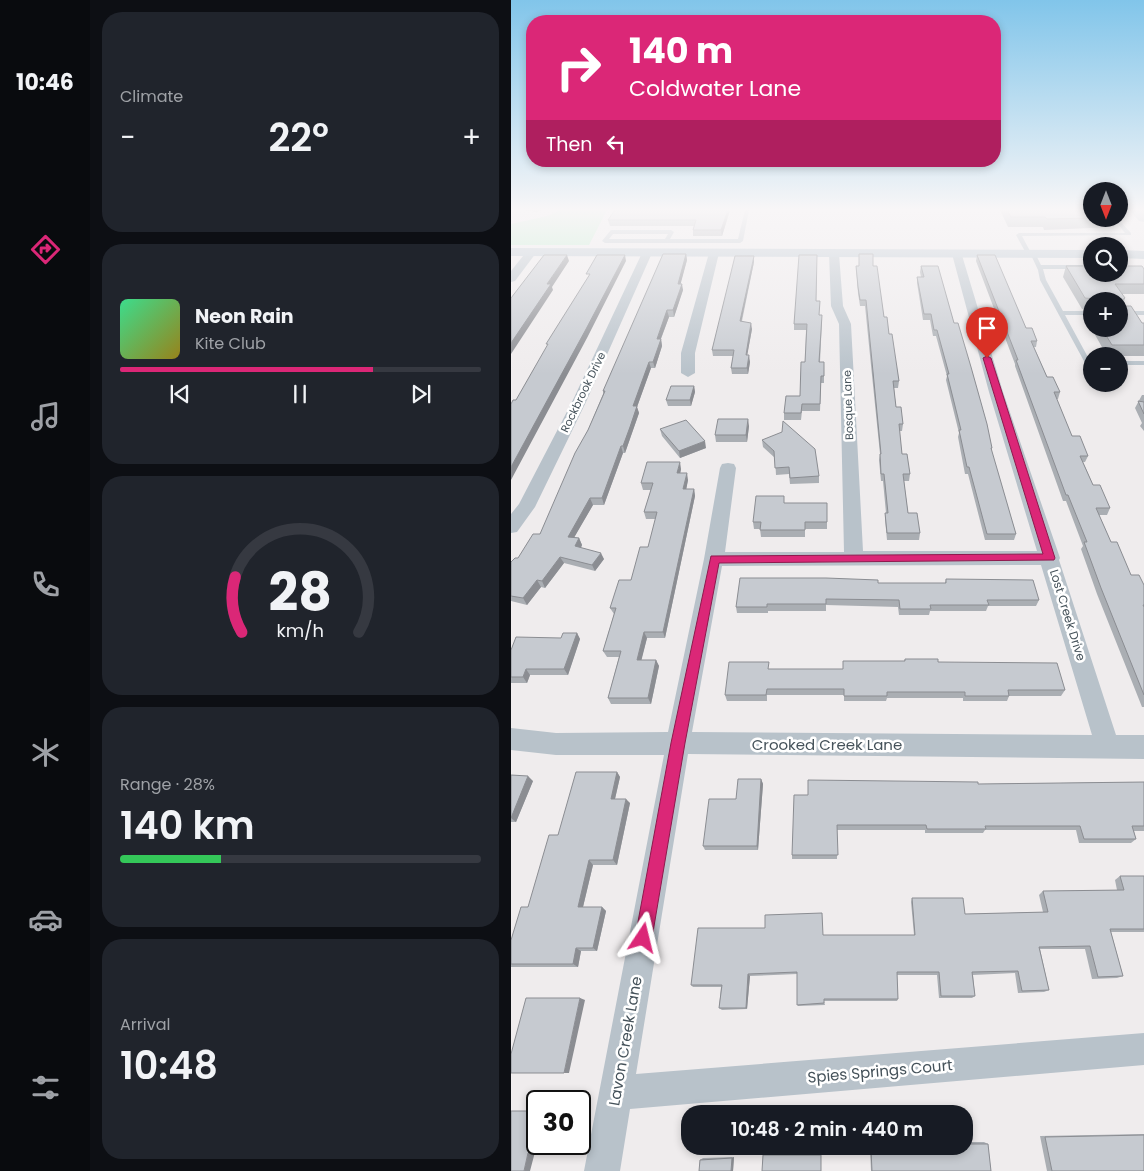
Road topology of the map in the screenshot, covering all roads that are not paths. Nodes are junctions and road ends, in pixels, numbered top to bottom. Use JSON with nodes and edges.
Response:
{"nodes":[{"id":1,"x":522,"y":265,"type":"edge"},
{"id":2,"x":642,"y":265,"type":"edge"},
{"id":3,"x":703,"y":265,"type":"edge"},
{"id":4,"x":835,"y":265,"type":"edge"},
{"id":5,"x":960,"y":265,"type":"edge"},
{"id":6,"x":1036,"y":265,"type":"edge"},
{"id":7,"x":511,"y":279,"type":"edge"},
{"id":8,"x":1061,"y":313,"type":"junction"},
{"id":9,"x":1083,"y":313,"type":"edge"},
{"id":10,"x":1128,"y":313,"type":"edge"},
{"id":11,"x":1144,"y":313,"type":"edge"},
{"id":12,"x":1083,"y":354,"type":"edge"},
{"id":13,"x":1128,"y":363,"type":"edge"},
{"id":14,"x":1144,"y":363,"type":"edge"},
{"id":15,"x":688,"y":373,"type":"dead end"},
{"id":16,"x":728,"y":468,"type":"dead end"},
{"id":17,"x":511,"y":527,"type":"edge"},
{"id":18,"x":855,"y":558,"type":"junction"},
{"id":19,"x":1050,"y":558,"type":"junction"},
{"id":20,"x":714,"y":559,"type":"junction"},
{"id":21,"x":511,"y":739,"type":"edge"},
{"id":22,"x":678,"y":743,"type":"junction"},
{"id":23,"x":1108,"y":747,"type":"junction"},
{"id":24,"x":1144,"y":747,"type":"edge"},
{"id":25,"x":1144,"y":1049,"type":"edge"},
{"id":26,"x":616,"y":1093,"type":"junction"},
{"id":27,"x":602,"y":1171,"type":"edge"}],
"edges":[{"from":1,"to":7,"type":"street"},
{"from":2,"to":17,"type":"street","name":"Rockbrook Drive"},
{"from":3,"to":15,"type":"street"},
{"from":4,"to":18,"type":"street","name":"Bosque Lane"},
{"from":5,"to":19,"type":"street","name":"Lost Creek Drive"},
{"from":6,"to":8,"type":"lane"},
{"from":8,"to":9,"type":"lane"},
{"from":8,"to":12,"type":"lane"},
{"from":10,"to":11,"type":"lane"},
{"from":13,"to":14,"type":"lane"},
{"from":16,"to":20,"type":"street","name":"Lavon Creek Lane"},
{"from":18,"to":19,"type":"street"},
{"from":18,"to":20,"type":"street"},
{"from":19,"to":23,"type":"street","name":"Lost Creek Drive"},
{"from":20,"to":22,"type":"street","name":"Lavon Creek Lane"},
{"from":21,"to":22,"type":"street","name":"Crooked Creek Lane"},
{"from":22,"to":23,"type":"street","name":"Crooked Creek Lane"},
{"from":22,"to":26,"type":"street","name":"Lavon Creek Lane"},
{"from":23,"to":24,"type":"street","name":"Crooked Creek Lane"},
{"from":25,"to":26,"type":"street","name":"Spies Springs Court"},
{"from":26,"to":27,"type":"street","name":"Lavon Creek Lane"}]}
